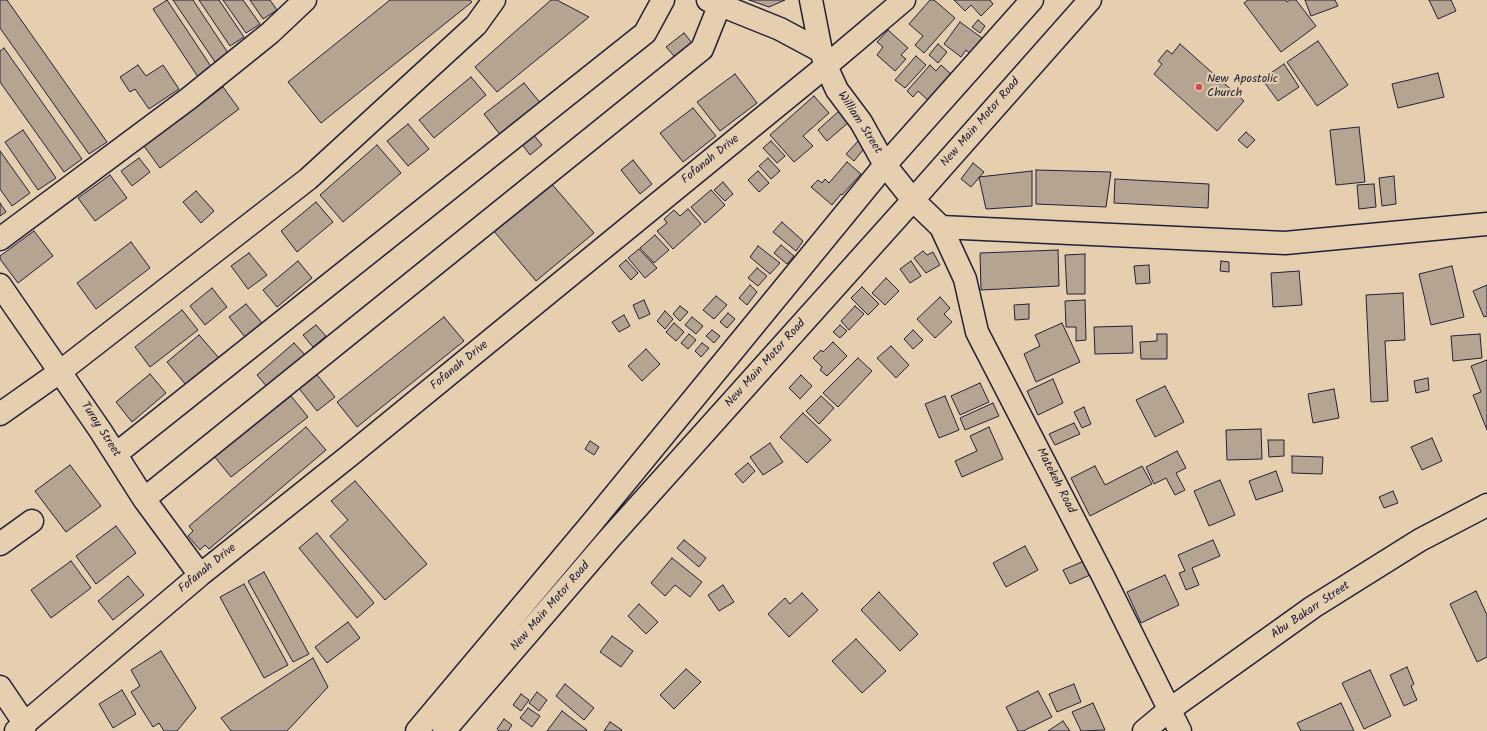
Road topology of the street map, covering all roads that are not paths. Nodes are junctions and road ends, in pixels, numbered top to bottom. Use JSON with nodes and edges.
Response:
{"nodes":[{"id":1,"x":305,"y":0,"type":"edge"},
{"id":2,"x":494,"y":0,"type":"edge"},
{"id":3,"x":663,"y":0,"type":"edge"},
{"id":4,"x":811,"y":0,"type":"edge"},
{"id":5,"x":904,"y":0,"type":"edge"},
{"id":6,"x":1032,"y":0,"type":"edge"},
{"id":7,"x":1090,"y":0,"type":"edge"},
{"id":8,"x":714,"y":2,"type":"edge"},
{"id":9,"x":824,"y":58,"type":"junction"},
{"id":10,"x":885,"y":165,"type":"junction"},
{"id":11,"x":913,"y":200,"type":"junction"},
{"id":12,"x":1487,"y":224,"type":"edge"},
{"id":13,"x":941,"y":227,"type":"junction"},
{"id":14,"x":0,"y":238,"type":"edge"},
{"id":15,"x":0,"y":285,"type":"edge"},
{"id":16,"x":61,"y":371,"type":"junction"},
{"id":17,"x":0,"y":414,"type":"edge"},
{"id":18,"x":116,"y":454,"type":"junction"},
{"id":19,"x":144,"y":498,"type":"junction"},
{"id":20,"x":1487,"y":505,"type":"edge"},
{"id":21,"x":32,"y":521,"type":"dead end"},
{"id":22,"x":0,"y":544,"type":"edge"},
{"id":23,"x":200,"y":575,"type":"junction"},
{"id":24,"x":0,"y":687,"type":"edge"},
{"id":25,"x":1169,"y":710,"type":"junction"},
{"id":26,"x":21,"y":729,"type":"edge"},
{"id":27,"x":417,"y":731,"type":"edge"},
{"id":28,"x":444,"y":731,"type":"edge"},
{"id":29,"x":1144,"y":731,"type":"edge"},
{"id":30,"x":1180,"y":731,"type":"edge"}],
"edges":[{"from":1,"to":14,"type":"main road"},
{"from":2,"to":16,"type":"main road"},
{"from":3,"to":18,"type":"main road"},
{"from":4,"to":9,"type":"main road","name":"William Street"},
{"from":5,"to":9,"type":"main road","name":"Fofanah Drive"},
{"from":6,"to":10,"type":"main road","name":"New Main Motor Road"},
{"from":7,"to":11,"type":"main road","name":"New Main Motor Road"},
{"from":8,"to":9,"type":"main road"},
{"from":8,"to":19,"type":"main road"},
{"from":9,"to":10,"type":"main road","name":"William Street"},
{"from":9,"to":23,"type":"main road","name":"Fofanah Drive"},
{"from":10,"to":11,"type":"main road","name":"William Street"},
{"from":10,"to":27,"type":"main road","name":"New Main Motor Road"},
{"from":11,"to":13,"type":"main road","name":"William Street"},
{"from":11,"to":28,"type":"main road","name":"New Main Motor Road"},
{"from":12,"to":13,"type":"main road"},
{"from":13,"to":25,"type":"main road","name":"Matekeh Road"},
{"from":15,"to":16,"type":"main road","name":"Turay Street"},
{"from":16,"to":17,"type":"main road"},
{"from":16,"to":18,"type":"main road","name":"Turay Street"},
{"from":18,"to":19,"type":"main road","name":"Turay Street"},
{"from":19,"to":23,"type":"main road","name":"Turay Street"},
{"from":20,"to":25,"type":"main road","name":"Abu Bakarr Street"},
{"from":21,"to":22,"type":"main road"},
{"from":23,"to":26,"type":"main road","name":"Fofanah Drive"},
{"from":24,"to":26,"type":"main road"},
{"from":25,"to":29,"type":"main road","name":"Abu Bakarr Street"},
{"from":25,"to":30,"type":"main road","name":"Matekeh Road"}]}
